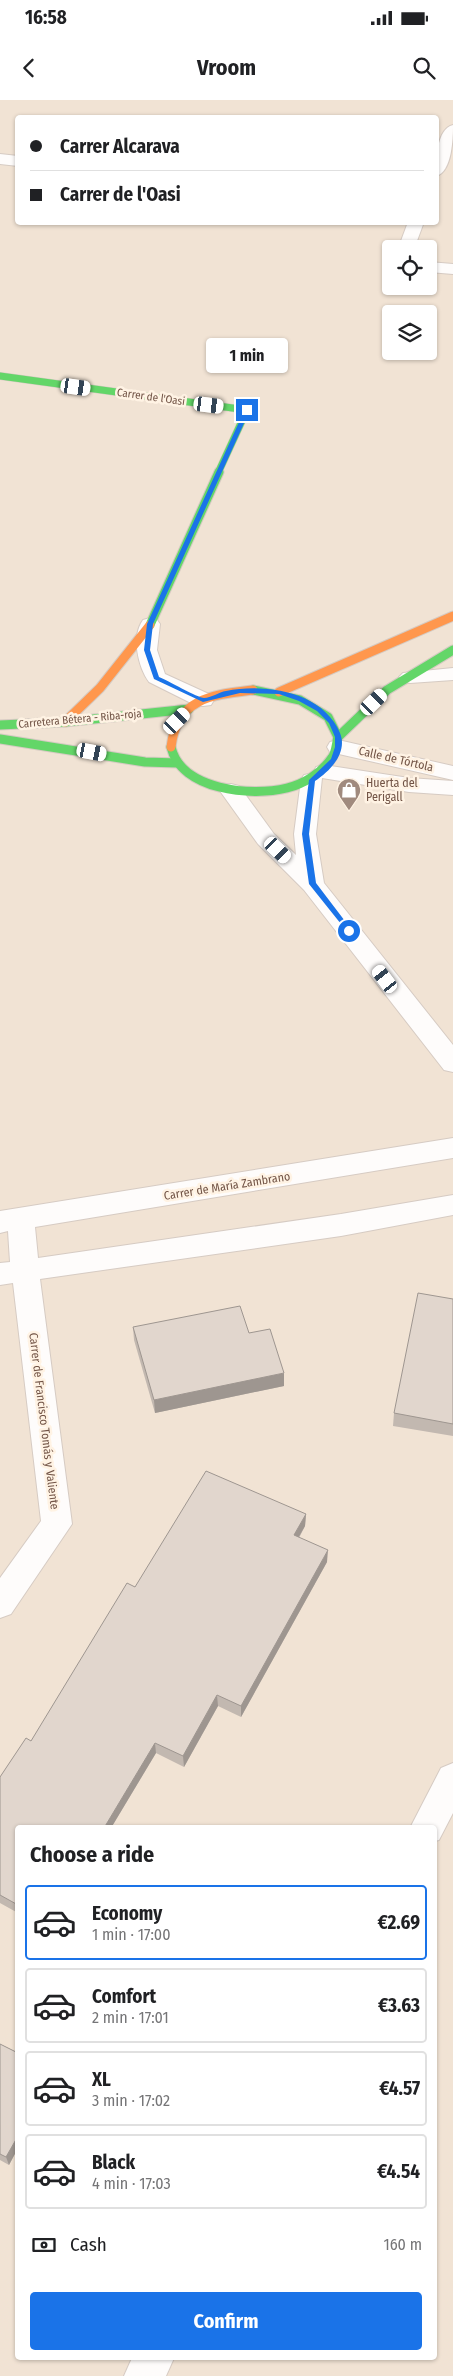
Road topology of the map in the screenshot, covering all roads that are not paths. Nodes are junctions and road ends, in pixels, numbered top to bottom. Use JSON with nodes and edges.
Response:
{"nodes":[{"id":1,"x":453,"y":129,"type":"edge"},
{"id":2,"x":0,"y":160,"type":"edge"},
{"id":3,"x":15,"y":161,"type":"edge"},
{"id":4,"x":439,"y":164,"type":"edge"},
{"id":5,"x":415,"y":225,"type":"edge"},
{"id":6,"x":409,"y":240,"type":"edge"},
{"id":7,"x":437,"y":268,"type":"edge"},
{"id":8,"x":453,"y":269,"type":"edge"},
{"id":9,"x":0,"y":376,"type":"edge"},
{"id":10,"x":453,"y":616,"type":"edge"},
{"id":11,"x":150,"y":624,"type":"junction"},
{"id":12,"x":453,"y":650,"type":"edge"},
{"id":13,"x":453,"y":674,"type":"edge"},
{"id":14,"x":410,"y":677,"type":"junction"},
{"id":15,"x":279,"y":692,"type":"junction"},
{"id":16,"x":196,"y":704,"type":"junction"},
{"id":17,"x":65,"y":722,"type":"junction"},
{"id":18,"x":0,"y":725,"type":"edge"},
{"id":19,"x":0,"y":739,"type":"edge"},
{"id":20,"x":338,"y":742,"type":"junction"},
{"id":21,"x":178,"y":763,"type":"junction"},
{"id":22,"x":453,"y":773,"type":"edge"},
{"id":23,"x":318,"y":776,"type":"junction"},
{"id":24,"x":453,"y":788,"type":"edge"},
{"id":25,"x":231,"y":791,"type":"junction"},
{"id":26,"x":312,"y":884,"type":"junction"},
{"id":27,"x":453,"y":1063,"type":"edge"},
{"id":28,"x":453,"y":1148,"type":"edge"},
{"id":29,"x":453,"y":1206,"type":"edge"},
{"id":30,"x":11,"y":1221,"type":"edge"},
{"id":31,"x":13,"y":1272,"type":"edge"},
{"id":32,"x":0,"y":1604,"type":"edge"},
{"id":33,"x":453,"y":1779,"type":"edge"},
{"id":34,"x":429,"y":1825,"type":"edge"},
{"id":35,"x":153,"y":2360,"type":"edge"},
{"id":36,"x":144,"y":2376,"type":"edge"}],
"edges":[{"from":1,"to":4,"type":"street"},
{"from":2,"to":3,"type":"street"},
{"from":5,"to":6,"type":"street"},
{"from":7,"to":8,"type":"street"},
{"from":9,"to":11,"type":"main road","name":"Carrer de l'Oasi"},
{"from":10,"to":15,"type":"main road"},
{"from":11,"to":16,"type":"street","name":"Carrer de l'Oasi"},
{"from":11,"to":17,"type":"main road","name":"Carrer de l'Oasi"},
{"from":12,"to":14,"type":"main road"},
{"from":13,"to":14,"type":"street"},
{"from":14,"to":20,"type":"main road"},
{"from":15,"to":16,"type":"main road"},
{"from":15,"to":20,"type":"main road"},
{"from":16,"to":17,"type":"main road","name":"Carretera Bétera - Riba-roja"},
{"from":16,"to":21,"type":"main road"},
{"from":17,"to":18,"type":"main road","name":"Carretera Bétera - Riba-roja"},
{"from":19,"to":21,"type":"main road","name":"Carretera Bétera - Riba-roja"},
{"from":20,"to":22,"type":"street","name":"Calle de Tórtola"},
{"from":20,"to":23,"type":"main road"},
{"from":21,"to":25,"type":"main road"},
{"from":23,"to":24,"type":"street","name":"Calle de Tórtola"},
{"from":23,"to":25,"type":"main road"},
{"from":23,"to":26,"type":"street"},
{"from":25,"to":26,"type":"street"},
{"from":26,"to":27,"type":"street"},
{"from":28,"to":30,"type":"street","name":"Carrer de María Zambrano"},
{"from":29,"to":31,"type":"street"},
{"from":30,"to":31,"type":"street","name":"Carrer de Francisco Tomás y Valiente"},
{"from":31,"to":32,"type":"street","name":"Carrer de Francisco Tomás y Valiente"},
{"from":33,"to":34,"type":"street"},
{"from":35,"to":36,"type":"street"}]}
